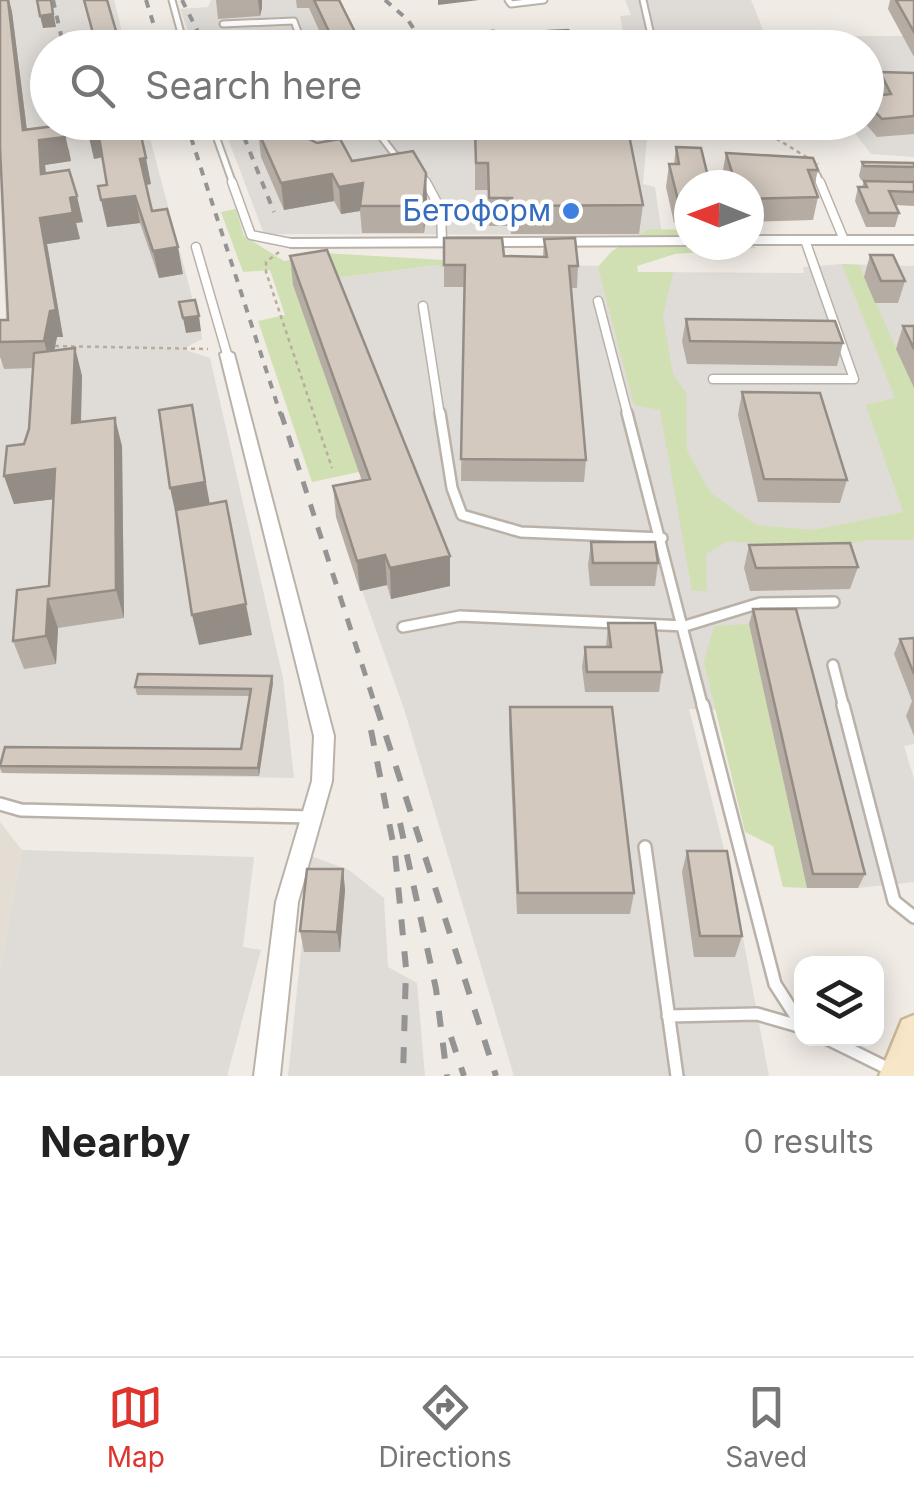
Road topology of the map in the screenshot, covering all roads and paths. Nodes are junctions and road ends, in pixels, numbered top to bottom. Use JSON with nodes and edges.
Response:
{"nodes":[{"id":1,"x":172,"y":0,"type":"edge"},
{"id":2,"x":508,"y":0,"type":"edge"},
{"id":3,"x":544,"y":0,"type":"edge"},
{"id":4,"x":643,"y":0,"type":"edge"},
{"id":5,"x":223,"y":24,"type":"dead end"},
{"id":6,"x":180,"y":30,"type":"edge"},
{"id":7,"x":297,"y":30,"type":"edge"},
{"id":8,"x":650,"y":30,"type":"edge"},
{"id":9,"x":217,"y":140,"type":"edge"},
{"id":10,"x":384,"y":140,"type":"edge"},
{"id":11,"x":800,"y":173,"type":"edge"},
{"id":12,"x":764,"y":240,"type":"edge"},
{"id":13,"x":805,"y":240,"type":"junction"},
{"id":14,"x":844,"y":240,"type":"junction"},
{"id":15,"x":914,"y":240,"type":"edge"},
{"id":16,"x":674,"y":241,"type":"edge"},
{"id":17,"x":442,"y":242,"type":"junction"},
{"id":18,"x":291,"y":243,"type":"junction"},
{"id":19,"x":196,"y":247,"type":"dead end"},
{"id":20,"x":598,"y":301,"type":"dead end"},
{"id":21,"x":422,"y":306,"type":"dead end"},
{"id":22,"x":49,"y":346,"type":"edge"},
{"id":23,"x":218,"y":351,"type":"junction"},
{"id":24,"x":713,"y":379,"type":"dead end"},
{"id":25,"x":332,"y":468,"type":"dead end"},
{"id":26,"x":662,"y":538,"type":"junction"},
{"id":27,"x":834,"y":602,"type":"dead end"},
{"id":28,"x":686,"y":626,"type":"junction"},
{"id":29,"x":403,"y":627,"type":"dead end"},
{"id":30,"x":833,"y":665,"type":"dead end"},
{"id":31,"x":0,"y":804,"type":"edge"},
{"id":32,"x":311,"y":818,"type":"junction"},
{"id":33,"x":645,"y":847,"type":"dead end"},
{"id":34,"x":914,"y":916,"type":"edge"},
{"id":35,"x":794,"y":1014,"type":"edge"},
{"id":36,"x":668,"y":1016,"type":"junction"},
{"id":37,"x":794,"y":1025,"type":"edge"},
{"id":38,"x":914,"y":1032,"type":"edge"},
{"id":39,"x":842,"y":1046,"type":"edge"},
{"id":40,"x":898,"y":1075,"type":"edge"},
{"id":41,"x":268,"y":1076,"type":"edge"},
{"id":42,"x":677,"y":1076,"type":"edge"}],
"edges":[{"from":1,"to":6,"type":"lane"},
{"from":2,"to":3,"type":"lane"},
{"from":4,"to":8,"type":"lane"},
{"from":5,"to":7,"type":"lane"},
{"from":9,"to":18,"type":"lane"},
{"from":10,"to":17,"type":"lane"},
{"from":11,"to":14,"type":"lane"},
{"from":12,"to":13,"type":"street"},
{"from":13,"to":14,"type":"street"},
{"from":13,"to":24,"type":"lane"},
{"from":14,"to":15,"type":"street"},
{"from":16,"to":17,"type":"street"},
{"from":17,"to":18,"type":"street"},
{"from":18,"to":25,"type":"path"},
{"from":19,"to":23,"type":"lane"},
{"from":20,"to":26,"type":"lane"},
{"from":21,"to":26,"type":"lane"},
{"from":22,"to":23,"type":"path"},
{"from":23,"to":32,"type":"street"},
{"from":26,"to":28,"type":"lane"},
{"from":27,"to":28,"type":"lane"},
{"from":28,"to":29,"type":"lane"},
{"from":28,"to":35,"type":"lane"},
{"from":30,"to":34,"type":"lane"},
{"from":31,"to":32,"type":"lane"},
{"from":32,"to":41,"type":"street"},
{"from":33,"to":36,"type":"lane"},
{"from":36,"to":37,"type":"lane"},
{"from":36,"to":42,"type":"lane"},
{"from":38,"to":40,"type":"main road"},
{"from":39,"to":40,"type":"lane"}]}
